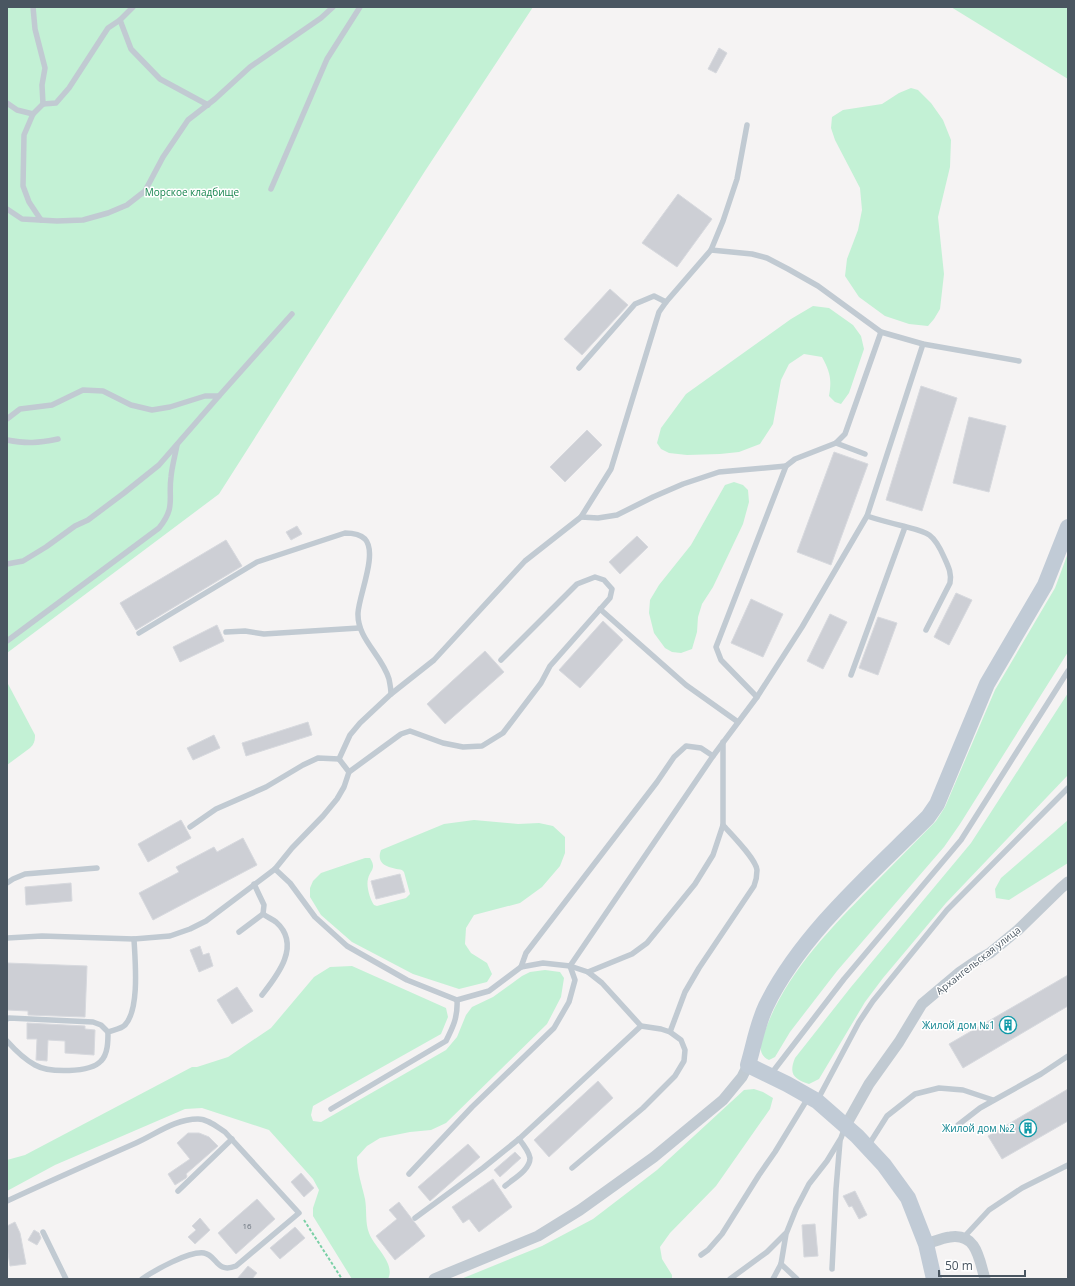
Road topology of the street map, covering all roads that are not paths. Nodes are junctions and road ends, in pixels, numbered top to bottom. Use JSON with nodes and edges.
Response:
{"nodes":[{"id":1,"x":33,"y":7,"type":"edge"},
{"id":2,"x":133,"y":7,"type":"edge"},
{"id":3,"x":333,"y":7,"type":"edge"},
{"id":4,"x":360,"y":7,"type":"edge"},
{"id":5,"x":120,"y":20,"type":"junction"},
{"id":6,"x":7,"y":104,"type":"edge"},
{"id":7,"x":43,"y":104,"type":"junction"},
{"id":8,"x":208,"y":105,"type":"junction"},
{"id":9,"x":33,"y":114,"type":"junction"},
{"id":10,"x":747,"y":125,"type":"dead end"},
{"id":11,"x":272,"y":189,"type":"dead end"},
{"id":12,"x":7,"y":209,"type":"edge"},
{"id":13,"x":41,"y":220,"type":"junction"},
{"id":14,"x":710,"y":250,"type":"junction"},
{"id":15,"x":666,"y":302,"type":"junction"},
{"id":16,"x":292,"y":314,"type":"dead end"},
{"id":17,"x":882,"y":332,"type":"junction"},
{"id":18,"x":923,"y":344,"type":"junction"},
{"id":19,"x":1019,"y":361,"type":"dead end"},
{"id":20,"x":579,"y":368,"type":"dead end"},
{"id":21,"x":219,"y":396,"type":"junction"},
{"id":22,"x":7,"y":419,"type":"edge"},
{"id":23,"x":58,"y":439,"type":"dead end"},
{"id":24,"x":7,"y":440,"type":"edge"},
{"id":25,"x":836,"y":443,"type":"junction"},
{"id":26,"x":177,"y":445,"type":"junction"},
{"id":27,"x":865,"y":454,"type":"dead end"},
{"id":28,"x":786,"y":466,"type":"junction"},
{"id":29,"x":867,"y":516,"type":"junction"},
{"id":30,"x":581,"y":517,"type":"junction"},
{"id":31,"x":905,"y":527,"type":"junction"},
{"id":32,"x":1068,"y":527,"type":"edge"},
{"id":33,"x":7,"y":564,"type":"edge"},
{"id":34,"x":600,"y":609,"type":"junction"},
{"id":35,"x":359,"y":628,"type":"junction"},
{"id":36,"x":926,"y":630,"type":"dead end"},
{"id":37,"x":226,"y":632,"type":"dead end"},
{"id":38,"x":139,"y":633,"type":"dead end"},
{"id":39,"x":7,"y":640,"type":"edge"},
{"id":40,"x":501,"y":660,"type":"dead end"},
{"id":41,"x":1068,"y":671,"type":"edge"},
{"id":42,"x":851,"y":675,"type":"dead end"},
{"id":43,"x":391,"y":694,"type":"junction"},
{"id":44,"x":757,"y":697,"type":"junction"},
{"id":45,"x":738,"y":722,"type":"junction"},
{"id":46,"x":723,"y":742,"type":"junction"},
{"id":47,"x":713,"y":756,"type":"junction"},
{"id":48,"x":338,"y":759,"type":"junction"},
{"id":49,"x":349,"y":772,"type":"junction"},
{"id":50,"x":1068,"y":788,"type":"edge"},
{"id":51,"x":724,"y":825,"type":"junction"},
{"id":52,"x":190,"y":827,"type":"dead end"},
{"id":53,"x":97,"y":868,"type":"dead end"},
{"id":54,"x":275,"y":869,"type":"junction"},
{"id":55,"x":1068,"y":882,"type":"edge"},
{"id":56,"x":7,"y":883,"type":"edge"},
{"id":57,"x":254,"y":884,"type":"junction"},
{"id":58,"x":263,"y":914,"type":"junction"},
{"id":59,"x":239,"y":932,"type":"dead end"},
{"id":60,"x":7,"y":938,"type":"edge"},
{"id":61,"x":134,"y":939,"type":"junction"},
{"id":62,"x":570,"y":966,"type":"junction"},
{"id":63,"x":521,"y":967,"type":"junction"},
{"id":64,"x":588,"y":972,"type":"junction"},
{"id":65,"x":262,"y":995,"type":"dead end"},
{"id":66,"x":457,"y":1000,"type":"junction"},
{"id":67,"x":7,"y":1019,"type":"edge"},
{"id":68,"x":641,"y":1026,"type":"junction"},
{"id":69,"x":108,"y":1032,"type":"junction"},
{"id":70,"x":670,"y":1032,"type":"junction"},
{"id":71,"x":7,"y":1041,"type":"edge"},
{"id":72,"x":1068,"y":1056,"type":"edge"},
{"id":73,"x":748,"y":1065,"type":"junction"},
{"id":74,"x":770,"y":1076,"type":"junction"},
{"id":75,"x":813,"y":1098,"type":"junction"},
{"id":76,"x":993,"y":1100,"type":"junction"},
{"id":77,"x":331,"y":1109,"type":"dead end"},
{"id":78,"x":958,"y":1125,"type":"dead end"},
{"id":79,"x":843,"y":1132,"type":"junction"},
{"id":80,"x":232,"y":1139,"type":"junction"},
{"id":81,"x":519,"y":1139,"type":"junction"},
{"id":82,"x":868,"y":1147,"type":"junction"},
{"id":83,"x":1068,"y":1165,"type":"edge"},
{"id":84,"x":572,"y":1168,"type":"dead end"},
{"id":85,"x":408,"y":1174,"type":"dead end"},
{"id":86,"x":505,"y":1186,"type":"dead end"},
{"id":87,"x":178,"y":1191,"type":"dead end"},
{"id":88,"x":7,"y":1201,"type":"edge"},
{"id":89,"x":415,"y":1218,"type":"dead end"},
{"id":90,"x":43,"y":1232,"type":"dead end"},
{"id":91,"x":786,"y":1234,"type":"junction"},
{"id":92,"x":964,"y":1238,"type":"junction"},
{"id":93,"x":926,"y":1244,"type":"junction"},
{"id":94,"x":701,"y":1255,"type":"dead end"},
{"id":95,"x":782,"y":1264,"type":"junction"},
{"id":96,"x":832,"y":1269,"type":"dead end"},
{"id":97,"x":66,"y":1279,"type":"edge"},
{"id":98,"x":142,"y":1279,"type":"edge"},
{"id":99,"x":434,"y":1279,"type":"edge"},
{"id":100,"x":730,"y":1279,"type":"edge"},
{"id":101,"x":773,"y":1279,"type":"edge"},
{"id":102,"x":797,"y":1279,"type":"edge"},
{"id":103,"x":934,"y":1279,"type":"edge"},
{"id":104,"x":985,"y":1279,"type":"edge"}],
"edges":[{"from":1,"to":7,"type":"lane"},
{"from":2,"to":5,"type":"lane"},
{"from":3,"to":8,"type":"lane"},
{"from":4,"to":11,"type":"lane"},
{"from":5,"to":7,"type":"lane"},
{"from":5,"to":8,"type":"lane"},
{"from":6,"to":9,"type":"lane"},
{"from":7,"to":9,"type":"lane"},
{"from":8,"to":13,"type":"lane"},
{"from":9,"to":13,"type":"lane"},
{"from":10,"to":14,"type":"lane"},
{"from":12,"to":13,"type":"lane"},
{"from":14,"to":15,"type":"lane"},
{"from":14,"to":17,"type":"lane"},
{"from":15,"to":20,"type":"lane"},
{"from":15,"to":30,"type":"lane"},
{"from":16,"to":21,"type":"lane"},
{"from":17,"to":18,"type":"lane"},
{"from":17,"to":25,"type":"lane"},
{"from":18,"to":19,"type":"lane"},
{"from":18,"to":29,"type":"lane"},
{"from":21,"to":22,"type":"lane"},
{"from":21,"to":26,"type":"lane"},
{"from":23,"to":24,"type":"lane"},
{"from":25,"to":27,"type":"lane"},
{"from":25,"to":28,"type":"lane"},
{"from":26,"to":33,"type":"lane"},
{"from":26,"to":39,"type":"lane"},
{"from":28,"to":30,"type":"lane"},
{"from":28,"to":44,"type":"lane"},
{"from":29,"to":31,"type":"lane"},
{"from":29,"to":44,"type":"lane"},
{"from":30,"to":43,"type":"lane"},
{"from":31,"to":36,"type":"lane"},
{"from":31,"to":42,"type":"lane"},
{"from":32,"to":73,"type":"main road"},
{"from":34,"to":40,"type":"lane"},
{"from":34,"to":45,"type":"lane"},
{"from":34,"to":49,"type":"lane"},
{"from":35,"to":37,"type":"lane"},
{"from":35,"to":38,"type":"lane"},
{"from":35,"to":43,"type":"lane"},
{"from":41,"to":74,"type":"lane"},
{"from":43,"to":48,"type":"lane"},
{"from":44,"to":45,"type":"lane"},
{"from":45,"to":46,"type":"lane"},
{"from":46,"to":47,"type":"lane"},
{"from":46,"to":51,"type":"lane"},
{"from":47,"to":62,"type":"lane"},
{"from":47,"to":63,"type":"lane"},
{"from":48,"to":49,"type":"lane"},
{"from":48,"to":52,"type":"lane"},
{"from":49,"to":54,"type":"lane"},
{"from":50,"to":75,"type":"lane"},
{"from":51,"to":64,"type":"lane"},
{"from":51,"to":70,"type":"lane"},
{"from":53,"to":56,"type":"lane"},
{"from":54,"to":57,"type":"lane"},
{"from":54,"to":66,"type":"lane"},
{"from":55,"to":79,"type":"street","name":"Архангельская улица"},
{"from":57,"to":58,"type":"lane"},
{"from":57,"to":61,"type":"lane"},
{"from":58,"to":59,"type":"lane"},
{"from":58,"to":65,"type":"lane"},
{"from":60,"to":61,"type":"lane"},
{"from":61,"to":69,"type":"lane"},
{"from":62,"to":63,"type":"lane"},
{"from":62,"to":64,"type":"lane"},
{"from":62,"to":85,"type":"lane"},
{"from":63,"to":66,"type":"lane"},
{"from":64,"to":68,"type":"lane"},
{"from":66,"to":77,"type":"lane"},
{"from":67,"to":69,"type":"lane"},
{"from":68,"to":70,"type":"lane"},
{"from":68,"to":81,"type":"lane"},
{"from":69,"to":71,"type":"lane"},
{"from":70,"to":84,"type":"lane"},
{"from":72,"to":76,"type":"lane"},
{"from":73,"to":74,"type":"main road"},
{"from":73,"to":99,"type":"street"},
{"from":74,"to":75,"type":"main road"},
{"from":75,"to":79,"type":"main road"},
{"from":75,"to":94,"type":"lane"},
{"from":76,"to":78,"type":"lane"},
{"from":76,"to":82,"type":"lane"},
{"from":79,"to":82,"type":"main road"},
{"from":79,"to":91,"type":"lane"},
{"from":79,"to":96,"type":"lane"},
{"from":80,"to":87,"type":"lane"},
{"from":80,"to":88,"type":"lane"},
{"from":80,"to":98,"type":"lane"},
{"from":81,"to":86,"type":"lane"},
{"from":81,"to":89,"type":"lane"},
{"from":82,"to":93,"type":"main road"},
{"from":83,"to":92,"type":"lane"},
{"from":90,"to":97,"type":"lane"},
{"from":91,"to":95,"type":"lane"},
{"from":91,"to":100,"type":"lane"},
{"from":92,"to":93,"type":"street"},
{"from":92,"to":104,"type":"street"},
{"from":93,"to":103,"type":"main road"},
{"from":95,"to":101,"type":"lane"},
{"from":95,"to":102,"type":"lane"}]}
